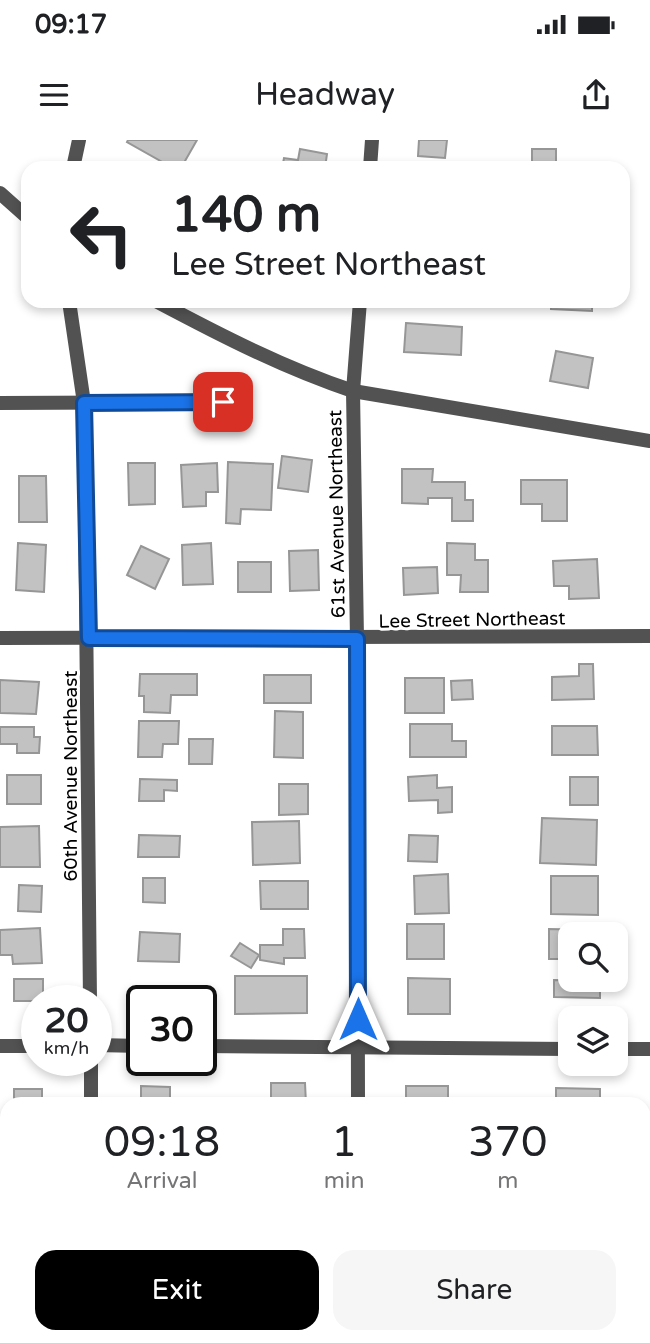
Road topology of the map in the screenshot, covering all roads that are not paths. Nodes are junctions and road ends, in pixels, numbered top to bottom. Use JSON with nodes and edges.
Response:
{"nodes":[{"id":1,"x":79,"y":140,"type":"edge"},
{"id":2,"x":372,"y":140,"type":"edge"},
{"id":3,"x":74,"y":161,"type":"edge"},
{"id":4,"x":370,"y":161,"type":"edge"},
{"id":5,"x":0,"y":193,"type":"edge"},
{"id":6,"x":21,"y":212,"type":"edge"},
{"id":7,"x":70,"y":308,"type":"edge"},
{"id":8,"x":169,"y":308,"type":"edge"},
{"id":9,"x":359,"y":308,"type":"edge"},
{"id":10,"x":353,"y":391,"type":"junction"},
{"id":11,"x":223,"y":402,"type":"dead end"},
{"id":12,"x":0,"y":403,"type":"edge"},
{"id":13,"x":84,"y":403,"type":"junction"},
{"id":14,"x":650,"y":440,"type":"edge"},
{"id":15,"x":650,"y":636,"type":"edge"},
{"id":16,"x":89,"y":638,"type":"junction"},
{"id":17,"x":0,"y":639,"type":"edge"},
{"id":18,"x":357,"y":639,"type":"junction"},
{"id":19,"x":90,"y":985,"type":"edge"},
{"id":20,"x":0,"y":1046,"type":"edge"},
{"id":21,"x":21,"y":1046,"type":"edge"},
{"id":22,"x":217,"y":1046,"type":"edge"},
{"id":23,"x":358,"y":1046,"type":"junction"},
{"id":24,"x":558,"y":1049,"type":"edge"},
{"id":25,"x":628,"y":1049,"type":"edge"},
{"id":26,"x":650,"y":1049,"type":"edge"},
{"id":27,"x":90,"y":1076,"type":"edge"},
{"id":28,"x":91,"y":1097,"type":"edge"},
{"id":29,"x":358,"y":1097,"type":"edge"}],
"edges":[{"from":1,"to":3,"type":"street"},
{"from":2,"to":4,"type":"street"},
{"from":5,"to":6,"type":"street"},
{"from":7,"to":13,"type":"street","name":"60th Avenue Northeast"},
{"from":8,"to":10,"type":"street"},
{"from":9,"to":10,"type":"street","name":"61st Avenue Northeast"},
{"from":10,"to":14,"type":"street"},
{"from":10,"to":18,"type":"street","name":"61st Avenue Northeast"},
{"from":11,"to":13,"type":"street"},
{"from":12,"to":13,"type":"street"},
{"from":13,"to":16,"type":"street","name":"60th Avenue Northeast"},
{"from":15,"to":18,"type":"street","name":"Lee Street Northeast"},
{"from":16,"to":17,"type":"street","name":"Lee Street Northeast"},
{"from":16,"to":18,"type":"street","name":"Lee Street Northeast"},
{"from":16,"to":19,"type":"street","name":"60th Avenue Northeast"},
{"from":18,"to":23,"type":"street","name":"61st Avenue Northeast"},
{"from":20,"to":21,"type":"street"},
{"from":22,"to":23,"type":"street"},
{"from":23,"to":24,"type":"street"},
{"from":23,"to":29,"type":"street","name":"61st Avenue Northeast"},
{"from":25,"to":26,"type":"street"},
{"from":27,"to":28,"type":"street"}]}
